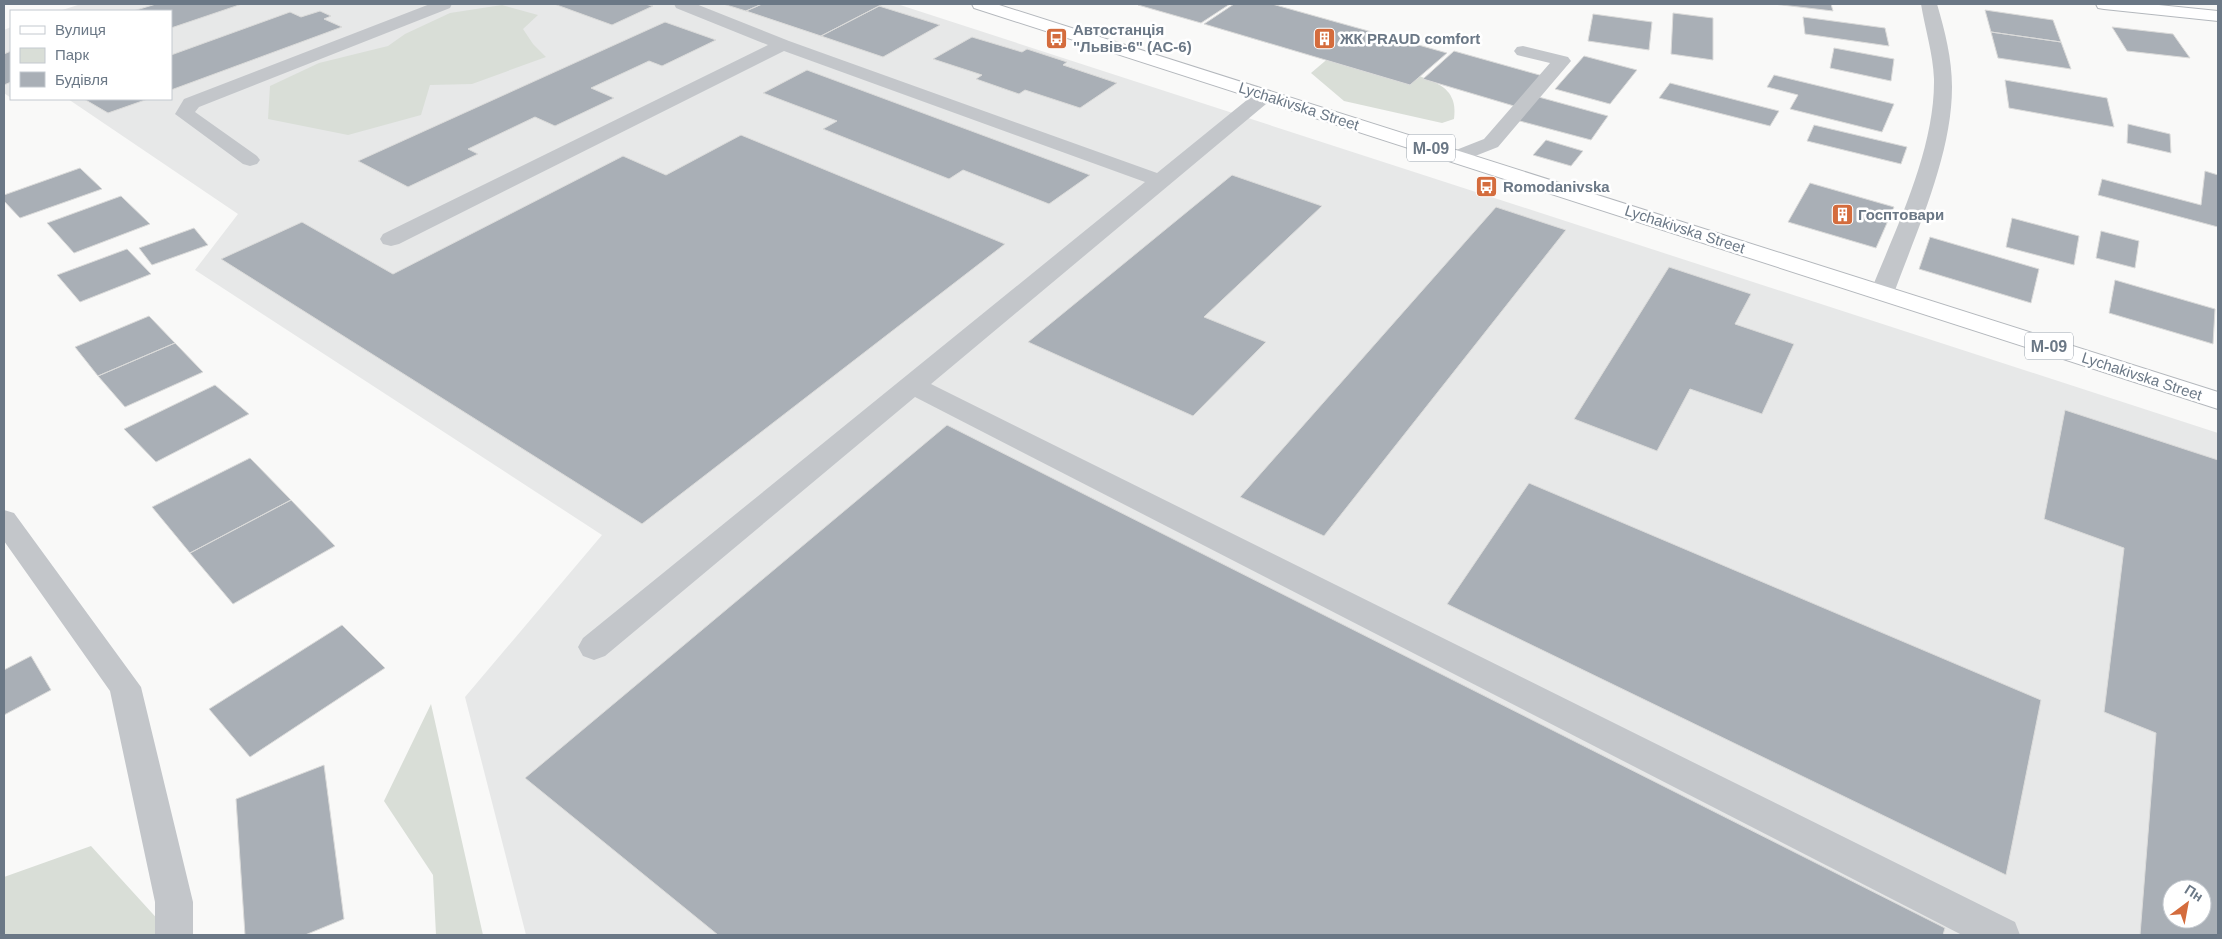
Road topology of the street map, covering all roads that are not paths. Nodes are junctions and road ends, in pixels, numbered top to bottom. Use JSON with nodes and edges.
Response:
{"nodes":[{"id":1,"x":444,"y":4,"type":"edge"},
{"id":2,"x":682,"y":4,"type":"edge"},
{"id":3,"x":980,"y":4,"type":"edge"},
{"id":4,"x":1929,"y":4,"type":"edge"},
{"id":5,"x":2104,"y":4,"type":"edge"},
{"id":6,"x":2218,"y":16,"type":"edge"},
{"id":7,"x":782,"y":45,"type":"junction"},
{"id":8,"x":1523,"y":51,"type":"dead end"},
{"id":9,"x":1265,"y":95,"type":"junction"},
{"id":10,"x":1458,"y":156,"type":"junction"},
{"id":11,"x":250,"y":160,"type":"dead end"},
{"id":12,"x":1161,"y":181,"type":"junction"},
{"id":13,"x":391,"y":239,"type":"dead end"},
{"id":14,"x":1882,"y":293,"type":"junction"},
{"id":15,"x":913,"y":385,"type":"junction"},
{"id":16,"x":2218,"y":401,"type":"edge"},
{"id":17,"x":4,"y":520,"type":"edge"},
{"id":18,"x":594,"y":647,"type":"dead end"},
{"id":19,"x":174,"y":935,"type":"edge"},
{"id":20,"x":2001,"y":935,"type":"edge"}],
"edges":[{"from":1,"to":11,"type":"street"},
{"from":2,"to":7,"type":"street"},
{"from":3,"to":9,"type":"main road","name":"Lychakivska Street","number":"М-09"},
{"from":4,"to":14,"type":"street"},
{"from":5,"to":6,"type":"main road"},
{"from":7,"to":12,"type":"street"},
{"from":7,"to":13,"type":"street"},
{"from":8,"to":10,"type":"street"},
{"from":9,"to":10,"type":"main road","name":"Lychakivska Street","number":"М-09"},
{"from":9,"to":12,"type":"street"},
{"from":10,"to":14,"type":"main road","name":"Lychakivska Street","number":"М-09"},
{"from":12,"to":15,"type":"street"},
{"from":14,"to":16,"type":"main road","name":"Lychakivska Street","number":"М-09"},
{"from":15,"to":18,"type":"street"},
{"from":15,"to":20,"type":"street"},
{"from":17,"to":19,"type":"street"}]}
